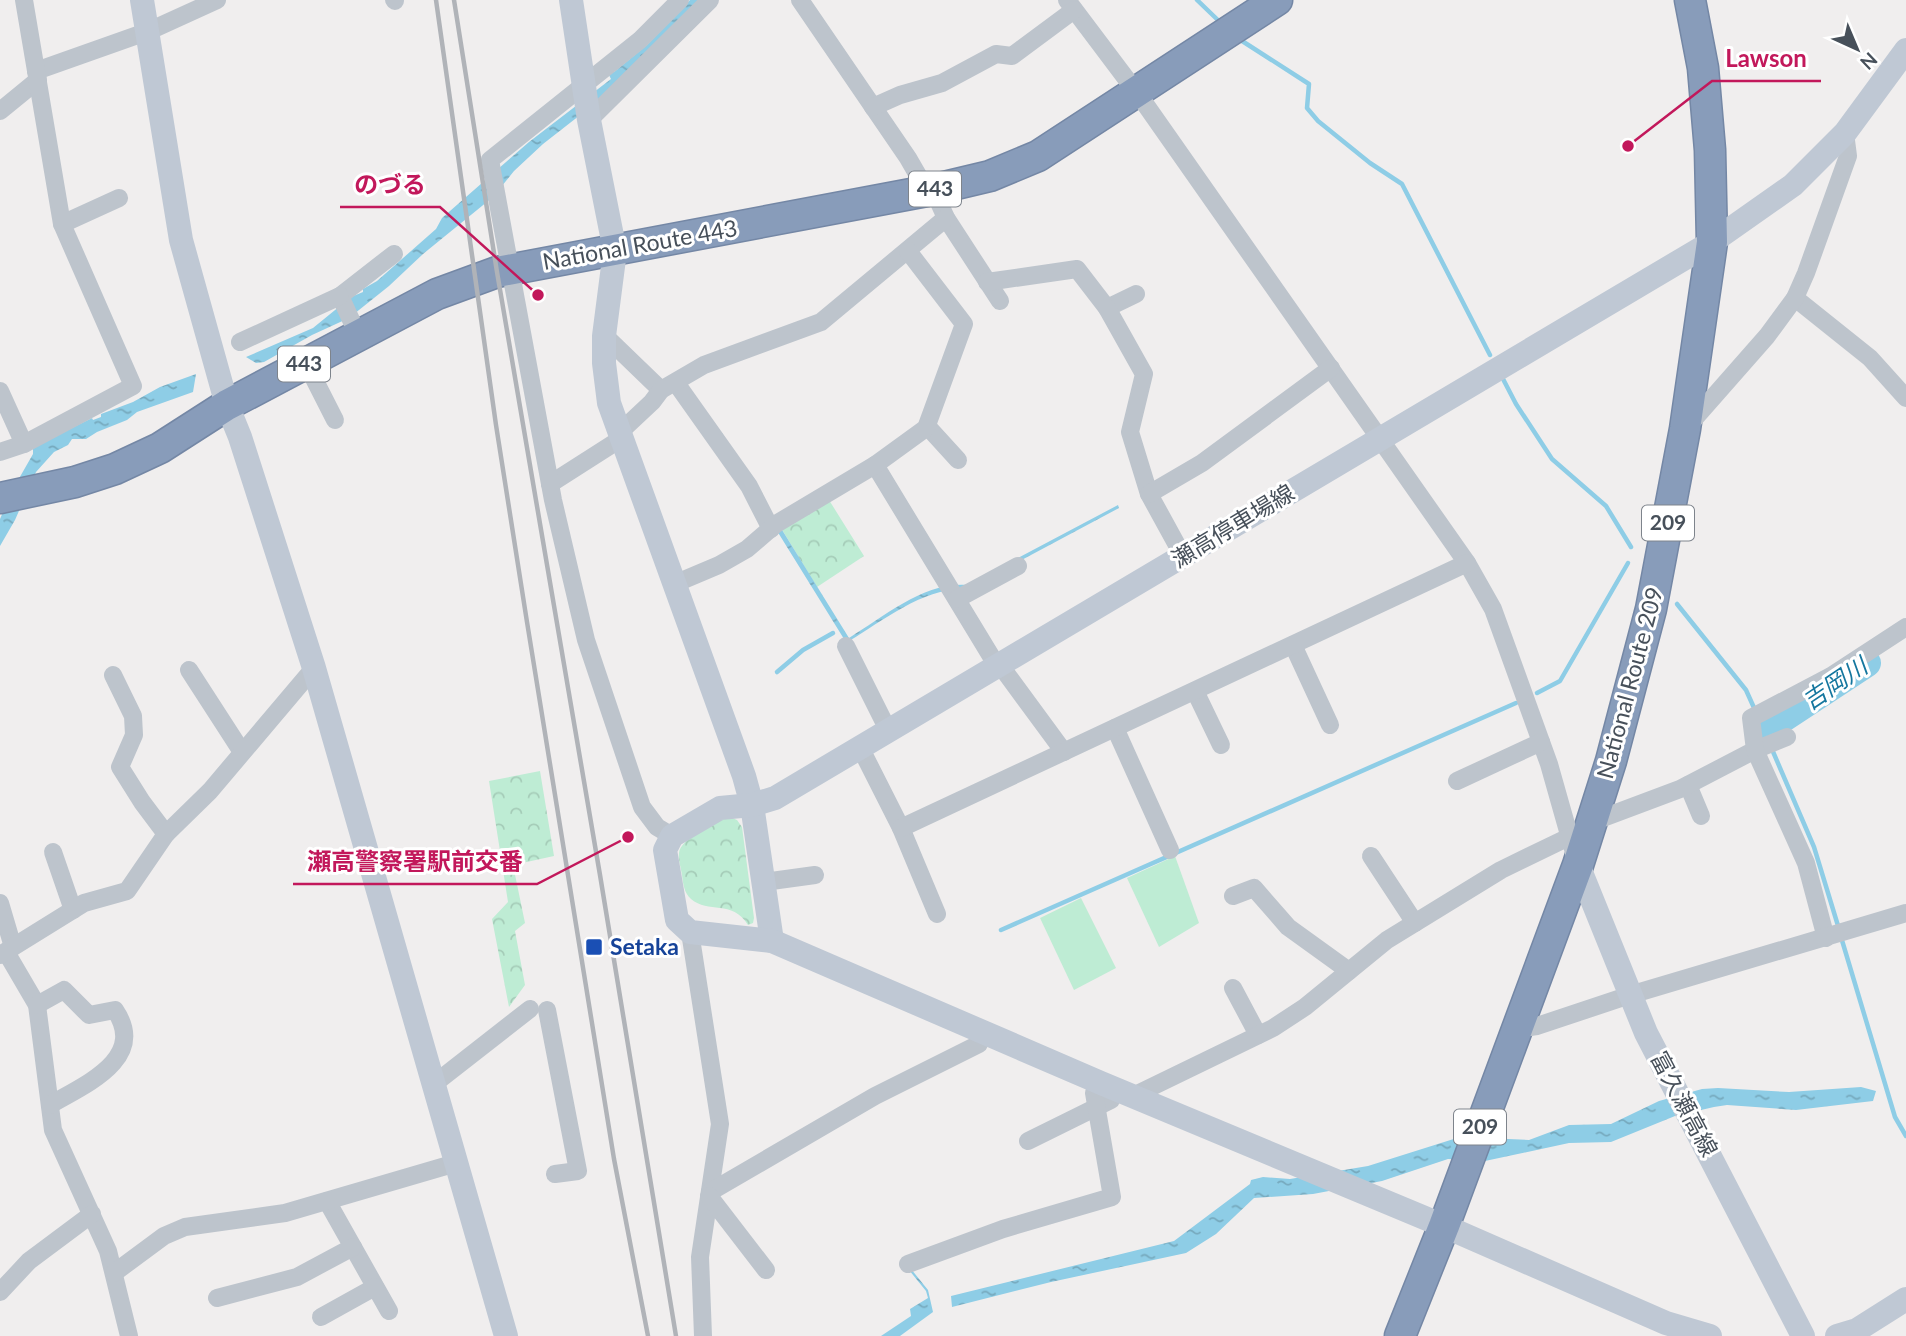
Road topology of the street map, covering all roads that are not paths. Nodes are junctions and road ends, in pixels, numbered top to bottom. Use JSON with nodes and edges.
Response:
{"nodes":[{"id":1,"x":24,"y":0,"type":"edge"},
{"id":2,"x":142,"y":0,"type":"edge"},
{"id":3,"x":217,"y":0,"type":"edge"},
{"id":4,"x":571,"y":0,"type":"edge"},
{"id":5,"x":680,"y":0,"type":"edge"},
{"id":6,"x":710,"y":0,"type":"edge"},
{"id":7,"x":800,"y":0,"type":"edge"},
{"id":8,"x":1277,"y":0,"type":"edge"},
{"id":9,"x":1690,"y":0,"type":"edge"},
{"id":10,"x":1070,"y":5,"type":"edge"},
{"id":11,"x":149,"y":31,"type":"junction"},
{"id":12,"x":1906,"y":50,"type":"edge"},
{"id":13,"x":37,"y":76,"type":"junction"},
{"id":14,"x":584,"y":85,"type":"junction"},
{"id":15,"x":1136,"y":93,"type":"junction"},
{"id":16,"x":873,"y":107,"type":"junction"},
{"id":17,"x":0,"y":111,"type":"edge"},
{"id":18,"x":589,"y":120,"type":"junction"},
{"id":19,"x":1846,"y":133,"type":"junction"},
{"id":20,"x":930,"y":190,"type":"junction"},
{"id":21,"x":119,"y":198,"type":"dead end"},
{"id":22,"x":946,"y":218,"type":"junction"},
{"id":23,"x":62,"y":224,"type":"junction"},
{"id":24,"x":1712,"y":242,"type":"junction"},
{"id":25,"x":615,"y":251,"type":"junction"},
{"id":26,"x":908,"y":251,"type":"junction"},
{"id":27,"x":394,"y":254,"type":"dead end"},
{"id":28,"x":510,"y":268,"type":"junction"},
{"id":29,"x":987,"y":282,"type":"junction"},
{"id":30,"x":1136,"y":295,"type":"dead end"},
{"id":31,"x":340,"y":296,"type":"junction"},
{"id":32,"x":1795,"y":298,"type":"junction"},
{"id":33,"x":1000,"y":301,"type":"dead end"},
{"id":34,"x":1107,"y":308,"type":"junction"},
{"id":35,"x":358,"y":335,"type":"junction"},
{"id":36,"x":604,"y":335,"type":"junction"},
{"id":37,"x":240,"y":342,"type":"dead end"},
{"id":38,"x":306,"y":363,"type":"junction"},
{"id":39,"x":1331,"y":368,"type":"junction"},
{"id":40,"x":668,"y":386,"type":"junction"},
{"id":41,"x":0,"y":391,"type":"edge"},
{"id":42,"x":1906,"y":398,"type":"edge"},
{"id":43,"x":227,"y":405,"type":"junction"},
{"id":44,"x":335,"y":420,"type":"dead end"},
{"id":45,"x":927,"y":426,"type":"junction"},
{"id":46,"x":1685,"y":429,"type":"junction"},
{"id":47,"x":621,"y":435,"type":"junction"},
{"id":48,"x":1380,"y":438,"type":"junction"},
{"id":49,"x":24,"y":444,"type":"junction"},
{"id":50,"x":0,"y":452,"type":"edge"},
{"id":51,"x":958,"y":460,"type":"dead end"},
{"id":52,"x":875,"y":465,"type":"junction"},
{"id":53,"x":550,"y":484,"type":"junction"},
{"id":54,"x":1149,"y":494,"type":"junction"},
{"id":55,"x":0,"y":498,"type":"edge"},
{"id":56,"x":771,"y":529,"type":"junction"},
{"id":57,"x":1183,"y":556,"type":"junction"},
{"id":58,"x":1466,"y":564,"type":"junction"},
{"id":59,"x":1018,"y":566,"type":"dead end"},
{"id":60,"x":674,"y":584,"type":"junction"},
{"id":61,"x":957,"y":599,"type":"junction"},
{"id":62,"x":1906,"y":627,"type":"edge"},
{"id":63,"x":1293,"y":645,"type":"junction"},
{"id":64,"x":846,"y":646,"type":"dead end"},
{"id":65,"x":998,"y":665,"type":"junction"},
{"id":66,"x":314,"y":667,"type":"junction"},
{"id":67,"x":189,"y":670,"type":"dead end"},
{"id":68,"x":113,"y":675,"type":"dead end"},
{"id":69,"x":1195,"y":691,"type":"junction"},
{"id":70,"x":1330,"y":725,"type":"dead end"},
{"id":71,"x":1115,"y":728,"type":"junction"},
{"id":72,"x":888,"y":730,"type":"junction"},
{"id":73,"x":1787,"y":737,"type":"dead end"},
{"id":74,"x":1541,"y":742,"type":"junction"},
{"id":75,"x":1221,"y":745,"type":"dead end"},
{"id":76,"x":860,"y":747,"type":"junction"},
{"id":77,"x":1755,"y":750,"type":"junction"},
{"id":78,"x":243,"y":752,"type":"junction"},
{"id":79,"x":1064,"y":752,"type":"junction"},
{"id":80,"x":1457,"y":781,"type":"dead end"},
{"id":81,"x":1688,"y":785,"type":"junction"},
{"id":82,"x":752,"y":805,"type":"junction"},
{"id":83,"x":1701,"y":816,"type":"dead end"},
{"id":84,"x":901,"y":828,"type":"junction"},
{"id":85,"x":166,"y":834,"type":"junction"},
{"id":86,"x":672,"y":836,"type":"junction"},
{"id":87,"x":1579,"y":841,"type":"junction"},
{"id":88,"x":1170,"y":850,"type":"dead end"},
{"id":89,"x":53,"y":852,"type":"dead end"},
{"id":90,"x":1371,"y":856,"type":"dead end"},
{"id":91,"x":815,"y":875,"type":"dead end"},
{"id":92,"x":764,"y":882,"type":"junction"},
{"id":93,"x":1233,"y":895,"type":"dead end"},
{"id":94,"x":0,"y":903,"type":"edge"},
{"id":95,"x":73,"y":910,"type":"junction"},
{"id":96,"x":1906,"y":913,"type":"edge"},
{"id":97,"x":937,"y":914,"type":"dead end"},
{"id":98,"x":1415,"y":923,"type":"junction"},
{"id":99,"x":690,"y":932,"type":"junction"},
{"id":100,"x":1826,"y":938,"type":"junction"},
{"id":101,"x":772,"y":941,"type":"junction"},
{"id":102,"x":7,"y":959,"type":"edge"},
{"id":103,"x":1349,"y":971,"type":"junction"},
{"id":104,"x":1233,"y":988,"type":"dead end"},
{"id":105,"x":1630,"y":995,"type":"junction"},
{"id":106,"x":37,"y":1005,"type":"junction"},
{"id":107,"x":1517,"y":1029,"type":"junction"},
{"id":108,"x":1258,"y":1034,"type":"junction"},
{"id":109,"x":979,"y":1044,"type":"dead end"},
{"id":110,"x":434,"y":1084,"type":"junction"},
{"id":111,"x":1109,"y":1099,"type":"junction"},
{"id":112,"x":50,"y":1105,"type":"junction"},
{"id":113,"x":1028,"y":1141,"type":"dead end"},
{"id":114,"x":456,"y":1163,"type":"junction"},
{"id":115,"x":555,"y":1174,"type":"dead end"},
{"id":116,"x":710,"y":1194,"type":"junction"},
{"id":117,"x":327,"y":1201,"type":"junction"},
{"id":118,"x":92,"y":1214,"type":"junction"},
{"id":119,"x":1444,"y":1226,"type":"junction"},
{"id":120,"x":352,"y":1247,"type":"junction"},
{"id":121,"x":908,"y":1265,"type":"dead end"},
{"id":122,"x":766,"y":1270,"type":"dead end"},
{"id":123,"x":114,"y":1273,"type":"junction"},
{"id":124,"x":375,"y":1287,"type":"junction"},
{"id":125,"x":0,"y":1292,"type":"edge"},
{"id":126,"x":218,"y":1298,"type":"dead end"},
{"id":127,"x":1906,"y":1299,"type":"edge"},
{"id":128,"x":389,"y":1311,"type":"dead end"},
{"id":129,"x":321,"y":1317,"type":"dead end"},
{"id":130,"x":129,"y":1336,"type":"edge"},
{"id":131,"x":506,"y":1336,"type":"edge"},
{"id":132,"x":703,"y":1336,"type":"edge"},
{"id":133,"x":1400,"y":1336,"type":"edge"},
{"id":134,"x":1710,"y":1336,"type":"edge"},
{"id":135,"x":1803,"y":1336,"type":"edge"},
{"id":136,"x":1837,"y":1336,"type":"edge"}],
"edges":[{"from":1,"to":13,"type":"street"},
{"from":2,"to":11,"type":"street"},
{"from":3,"to":11,"type":"street"},
{"from":4,"to":14,"type":"street"},
{"from":5,"to":14,"type":"street"},
{"from":6,"to":18,"type":"street"},
{"from":7,"to":16,"type":"street"},
{"from":8,"to":15,"type":"highway","name":"National Route 443","number":"443"},
{"from":9,"to":24,"type":"highway","name":"National Route 209","number":"209"},
{"from":10,"to":15,"type":"street"},
{"from":10,"to":16,"type":"street"},
{"from":11,"to":13,"type":"street"},
{"from":11,"to":43,"type":"street"},
{"from":12,"to":19,"type":"street","name":"瀬高停車場線"},
{"from":13,"to":17,"type":"street"},
{"from":13,"to":23,"type":"street"},
{"from":14,"to":18,"type":"street"},
{"from":14,"to":28,"type":"street"},
{"from":15,"to":20,"type":"highway","name":"National Route 443","number":"443"},
{"from":15,"to":39,"type":"street"},
{"from":16,"to":20,"type":"street"},
{"from":18,"to":25,"type":"street"},
{"from":19,"to":24,"type":"street","name":"瀬高停車場線"},
{"from":19,"to":32,"type":"street"},
{"from":20,"to":22,"type":"street"},
{"from":20,"to":25,"type":"highway","name":"National Route 443","number":"443"},
{"from":21,"to":23,"type":"street"},
{"from":22,"to":26,"type":"street"},
{"from":22,"to":29,"type":"street"},
{"from":23,"to":49,"type":"street"},
{"from":24,"to":46,"type":"highway","name":"National Route 209","number":"209"},
{"from":24,"to":48,"type":"street","name":"瀬高停車場線"},
{"from":25,"to":28,"type":"highway","name":"National Route 443","number":"443"},
{"from":25,"to":36,"type":"street"},
{"from":26,"to":40,"type":"street"},
{"from":26,"to":45,"type":"street"},
{"from":27,"to":31,"type":"street"},
{"from":28,"to":35,"type":"highway","name":"National Route 443","number":"443"},
{"from":28,"to":53,"type":"street"},
{"from":29,"to":33,"type":"street"},
{"from":29,"to":34,"type":"street"},
{"from":30,"to":34,"type":"street"},
{"from":31,"to":35,"type":"street"},
{"from":31,"to":37,"type":"street"},
{"from":32,"to":42,"type":"street"},
{"from":32,"to":46,"type":"street"},
{"from":34,"to":54,"type":"street"},
{"from":35,"to":38,"type":"highway","name":"National Route 443","number":"443"},
{"from":36,"to":40,"type":"street"},
{"from":36,"to":47,"type":"street"},
{"from":38,"to":43,"type":"highway","name":"National Route 443","number":"443"},
{"from":38,"to":44,"type":"street"},
{"from":39,"to":48,"type":"street"},
{"from":39,"to":54,"type":"street"},
{"from":40,"to":47,"type":"street"},
{"from":40,"to":56,"type":"street"},
{"from":41,"to":49,"type":"street"},
{"from":43,"to":55,"type":"highway","name":"National Route 443","number":"443"},
{"from":43,"to":66,"type":"street"},
{"from":45,"to":51,"type":"street"},
{"from":45,"to":52,"type":"street"},
{"from":46,"to":87,"type":"highway","name":"National Route 209","number":"209"},
{"from":47,"to":53,"type":"street"},
{"from":47,"to":60,"type":"street"},
{"from":48,"to":57,"type":"street","name":"瀬高停車場線"},
{"from":48,"to":58,"type":"street"},
{"from":49,"to":50,"type":"street"},
{"from":52,"to":56,"type":"street"},
{"from":52,"to":61,"type":"street"},
{"from":53,"to":86,"type":"street"},
{"from":54,"to":57,"type":"street"},
{"from":56,"to":60,"type":"street"},
{"from":57,"to":65,"type":"street","name":"瀬高停車場線"},
{"from":58,"to":63,"type":"street"},
{"from":58,"to":74,"type":"street"},
{"from":59,"to":61,"type":"street"},
{"from":60,"to":82,"type":"street"},
{"from":61,"to":65,"type":"street"},
{"from":62,"to":77,"type":"street"},
{"from":63,"to":69,"type":"street"},
{"from":63,"to":70,"type":"street"},
{"from":64,"to":72,"type":"street"},
{"from":65,"to":72,"type":"street","name":"瀬高停車場線"},
{"from":65,"to":79,"type":"street"},
{"from":66,"to":78,"type":"street"},
{"from":66,"to":110,"type":"street"},
{"from":67,"to":78,"type":"street"},
{"from":68,"to":85,"type":"street"},
{"from":69,"to":71,"type":"street"},
{"from":69,"to":75,"type":"street"},
{"from":71,"to":79,"type":"street"},
{"from":71,"to":88,"type":"street"},
{"from":72,"to":76,"type":"street","name":"瀬高停車場線"},
{"from":73,"to":77,"type":"street"},
{"from":74,"to":80,"type":"street"},
{"from":74,"to":87,"type":"street"},
{"from":76,"to":82,"type":"street","name":"瀬高停車場線"},
{"from":76,"to":84,"type":"street"},
{"from":77,"to":81,"type":"street"},
{"from":77,"to":100,"type":"street"},
{"from":78,"to":85,"type":"street"},
{"from":79,"to":84,"type":"street"},
{"from":81,"to":83,"type":"street"},
{"from":81,"to":87,"type":"street"},
{"from":82,"to":86,"type":"street","name":"瀬高停車場線"},
{"from":82,"to":92,"type":"street"},
{"from":84,"to":97,"type":"street"},
{"from":85,"to":95,"type":"street"},
{"from":86,"to":99,"type":"street"},
{"from":87,"to":98,"type":"street"},
{"from":87,"to":105,"type":"street","name":"富久瀬高線"},
{"from":87,"to":107,"type":"highway","name":"National Route 209","number":"209"},
{"from":89,"to":95,"type":"street"},
{"from":90,"to":98,"type":"street"},
{"from":91,"to":92,"type":"street"},
{"from":92,"to":101,"type":"street"},
{"from":93,"to":103,"type":"street"},
{"from":94,"to":102,"type":"street"},
{"from":95,"to":102,"type":"street"},
{"from":96,"to":100,"type":"street"},
{"from":98,"to":103,"type":"street"},
{"from":99,"to":101,"type":"street"},
{"from":99,"to":116,"type":"street"},
{"from":100,"to":105,"type":"street"},
{"from":101,"to":111,"type":"street"},
{"from":102,"to":106,"type":"street"},
{"from":103,"to":108,"type":"street"},
{"from":104,"to":108,"type":"street"},
{"from":105,"to":107,"type":"street"},
{"from":105,"to":135,"type":"street","name":"富久瀬高線"},
{"from":106,"to":112,"type":"street"},
{"from":106,"to":112,"type":"street"},
{"from":107,"to":119,"type":"highway","name":"National Route 209","number":"209"},
{"from":108,"to":111,"type":"street"},
{"from":109,"to":116,"type":"street"},
{"from":110,"to":114,"type":"street"},
{"from":110,"to":115,"type":"street"},
{"from":111,"to":113,"type":"street"},
{"from":111,"to":119,"type":"street"},
{"from":111,"to":121,"type":"street"},
{"from":112,"to":118,"type":"street"},
{"from":114,"to":117,"type":"street"},
{"from":114,"to":131,"type":"street"},
{"from":116,"to":122,"type":"street"},
{"from":116,"to":132,"type":"street"},
{"from":117,"to":120,"type":"street"},
{"from":117,"to":123,"type":"street"},
{"from":118,"to":123,"type":"street"},
{"from":118,"to":125,"type":"street"},
{"from":119,"to":133,"type":"highway","name":"National Route 209","number":"209"},
{"from":119,"to":134,"type":"street"},
{"from":120,"to":124,"type":"street"},
{"from":120,"to":126,"type":"street"},
{"from":123,"to":130,"type":"street"},
{"from":124,"to":128,"type":"street"},
{"from":124,"to":129,"type":"street"},
{"from":127,"to":136,"type":"street"}]}
